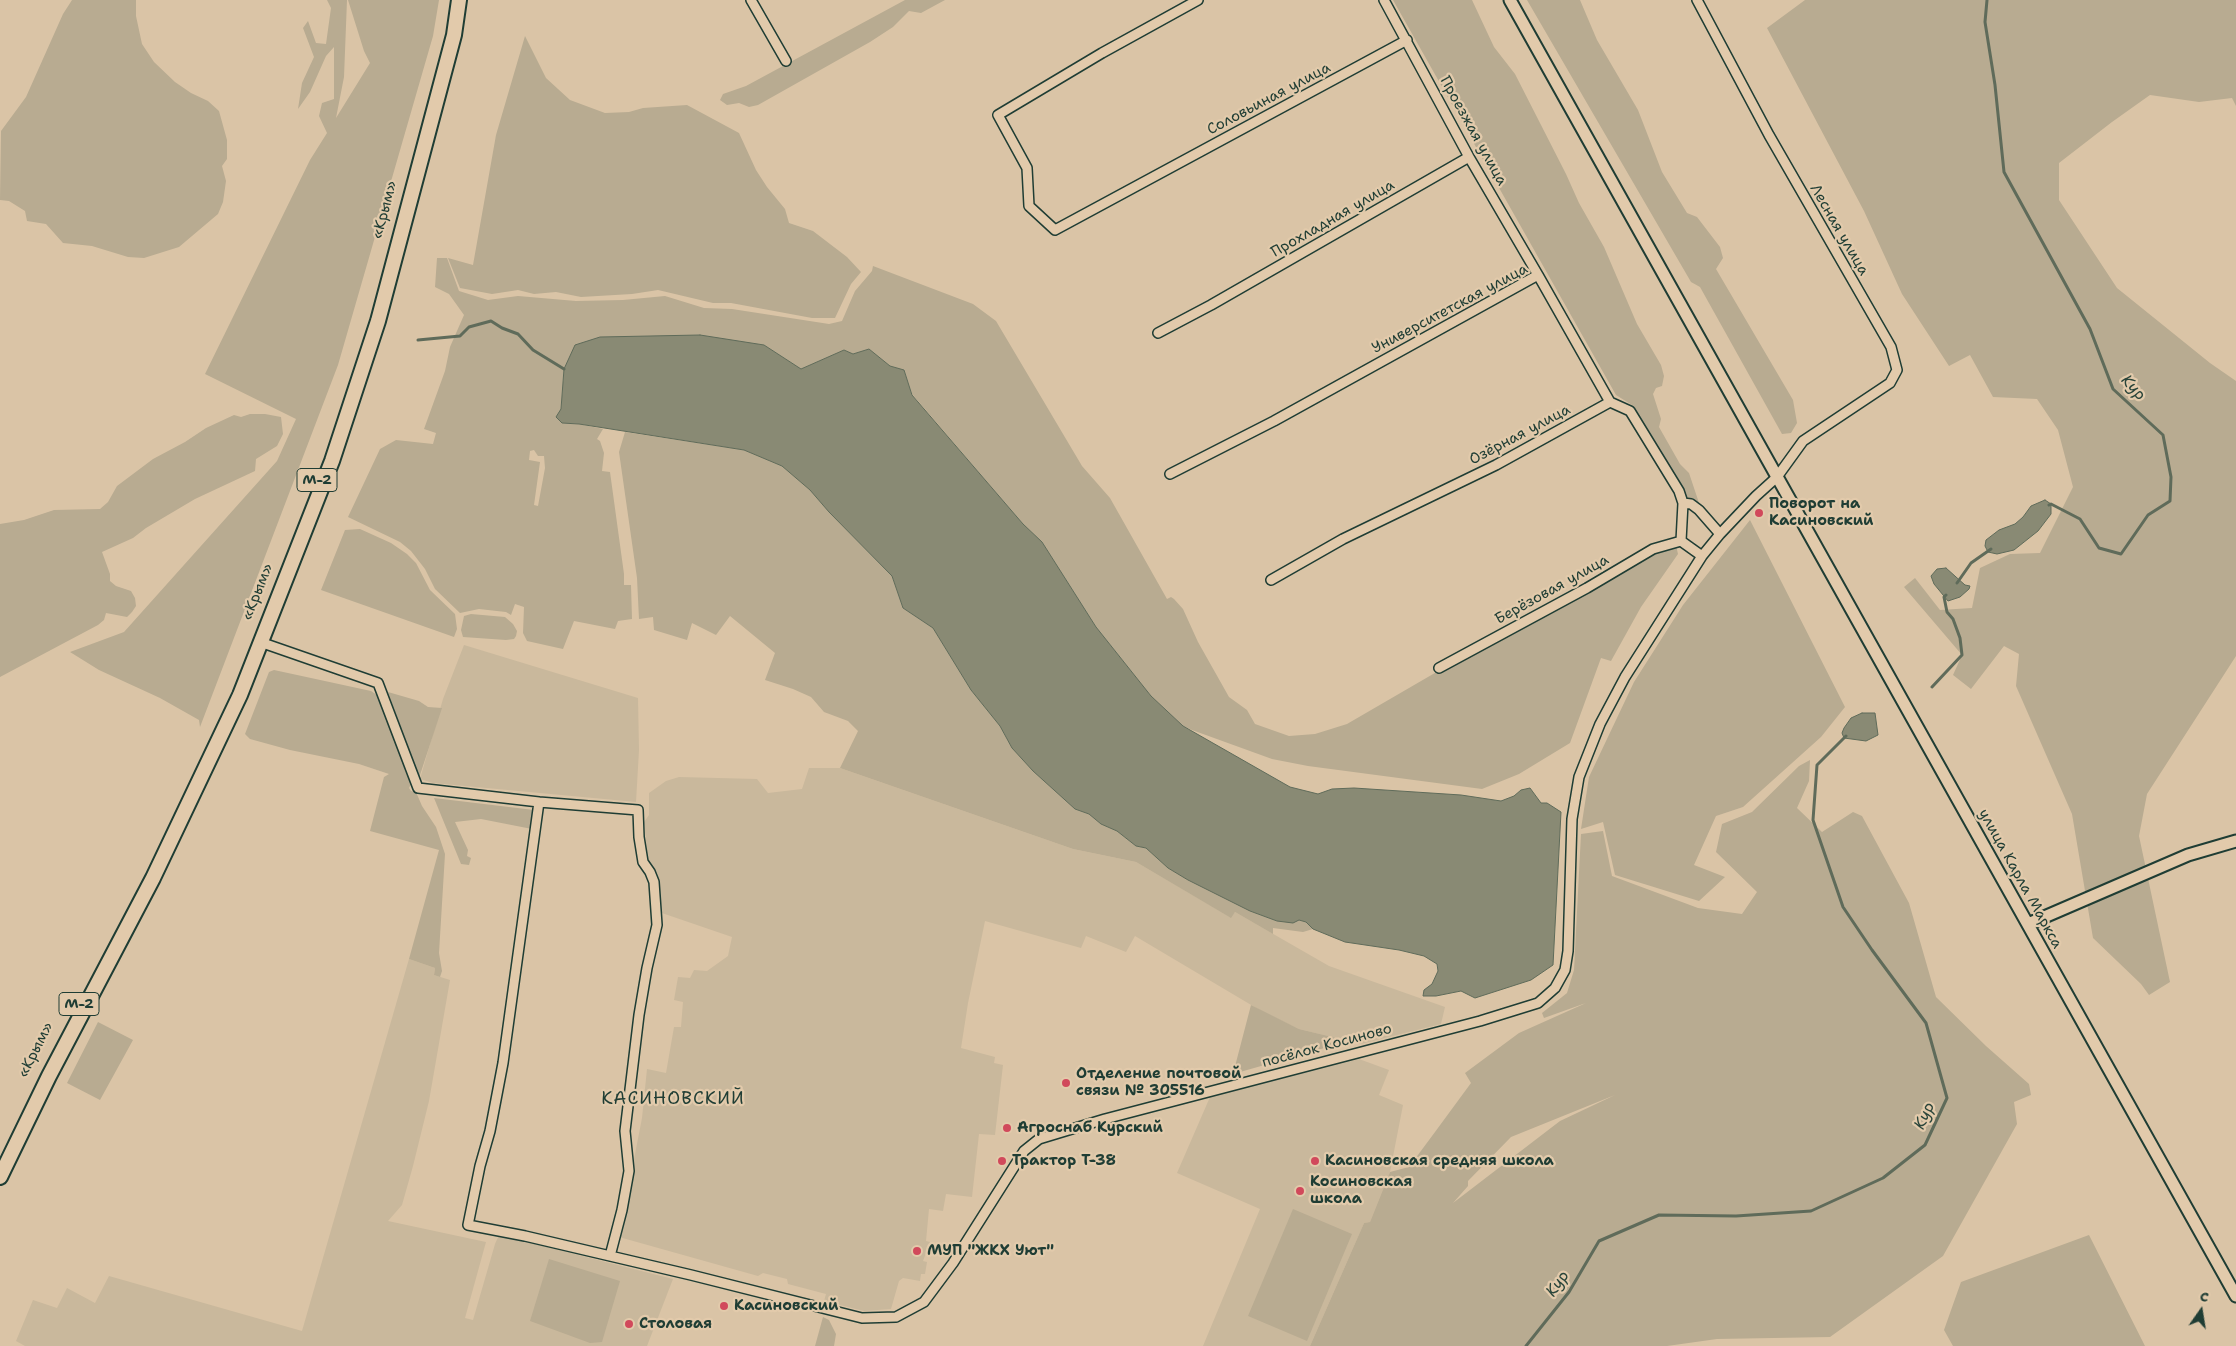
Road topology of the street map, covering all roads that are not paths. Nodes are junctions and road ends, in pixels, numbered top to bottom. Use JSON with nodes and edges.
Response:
{"nodes":[{"id":1,"x":452,"y":0,"type":"edge"},
{"id":2,"x":459,"y":0,"type":"edge"},
{"id":3,"x":751,"y":0,"type":"edge"},
{"id":4,"x":1198,"y":0,"type":"edge"},
{"id":5,"x":1384,"y":0,"type":"edge"},
{"id":6,"x":1510,"y":0,"type":"edge"},
{"id":7,"x":1697,"y":0,"type":"edge"},
{"id":8,"x":1407,"y":40,"type":"junction"},
{"id":9,"x":786,"y":61,"type":"dead end"},
{"id":10,"x":1470,"y":156,"type":"junction"},
{"id":11,"x":1538,"y":275,"type":"junction"},
{"id":12,"x":1158,"y":333,"type":"dead end"},
{"id":13,"x":1610,"y":402,"type":"junction"},
{"id":14,"x":1803,"y":441,"type":"joint"},
{"id":15,"x":1170,"y":474,"type":"dead end"},
{"id":16,"x":1777,"y":477,"type":"junction"},
{"id":17,"x":1683,"y":503,"type":"junction"},
{"id":18,"x":1720,"y":534,"type":"junction"},
{"id":19,"x":1681,"y":541,"type":"junction"},
{"id":20,"x":1702,"y":556,"type":"junction"},
{"id":21,"x":1271,"y":580,"type":"dead end"},
{"id":22,"x":260,"y":642,"type":"junction"},
{"id":23,"x":1438,"y":668,"type":"dead end"},
{"id":24,"x":539,"y":802,"type":"junction"},
{"id":25,"x":2236,"y":841,"type":"edge"},
{"id":26,"x":2028,"y":924,"type":"junction"},
{"id":27,"x":0,"y":1160,"type":"edge"},
{"id":28,"x":0,"y":1177,"type":"edge"},
{"id":29,"x":610,"y":1256,"type":"junction"},
{"id":30,"x":2236,"y":1296,"type":"edge"}],
"edges":[{"from":1,"to":27,"type":"highway","name":"«Крым»","number":"М-2"},
{"from":2,"to":22,"type":"highway"},
{"from":3,"to":9,"type":"street"},
{"from":4,"to":8,"type":"street","name":"Соловьиная улица"},
{"from":5,"to":8,"type":"street","name":"Проезжая улица"},
{"from":6,"to":16,"type":"main road","name":"улица Карла Маркса"},
{"from":7,"to":14,"type":"street","name":"Лесная улица"},
{"from":8,"to":10,"type":"street","name":"Проезжая улица"},
{"from":10,"to":11,"type":"street","name":"Проезжая улица"},
{"from":10,"to":12,"type":"street","name":"Прохладная улица"},
{"from":11,"to":13,"type":"street","name":"Университетская улица"},
{"from":11,"to":15,"type":"street","name":"Университетская улица"},
{"from":13,"to":17,"type":"street"},
{"from":13,"to":21,"type":"street","name":"Озёрная улица"},
{"from":14,"to":16,"type":"street","name":"посёлок Косиново"},
{"from":16,"to":18,"type":"street","name":"посёлок Косиново"},
{"from":16,"to":26,"type":"main road","name":"улица Карла Маркса"},
{"from":17,"to":18,"type":"street"},
{"from":17,"to":19,"type":"street"},
{"from":18,"to":20,"type":"street","name":"посёлок Косиново"},
{"from":19,"to":20,"type":"street"},
{"from":19,"to":23,"type":"street","name":"Берёзовая улица"},
{"from":20,"to":29,"type":"street","name":"посёлок Косиново"},
{"from":22,"to":24,"type":"street"},
{"from":22,"to":28,"type":"highway"},
{"from":24,"to":29,"type":"street"},
{"from":24,"to":29,"type":"street","name":"посёлок Косиново"},
{"from":25,"to":26,"type":"main road"},
{"from":26,"to":30,"type":"main road","name":"улица Карла Маркса"}]}
